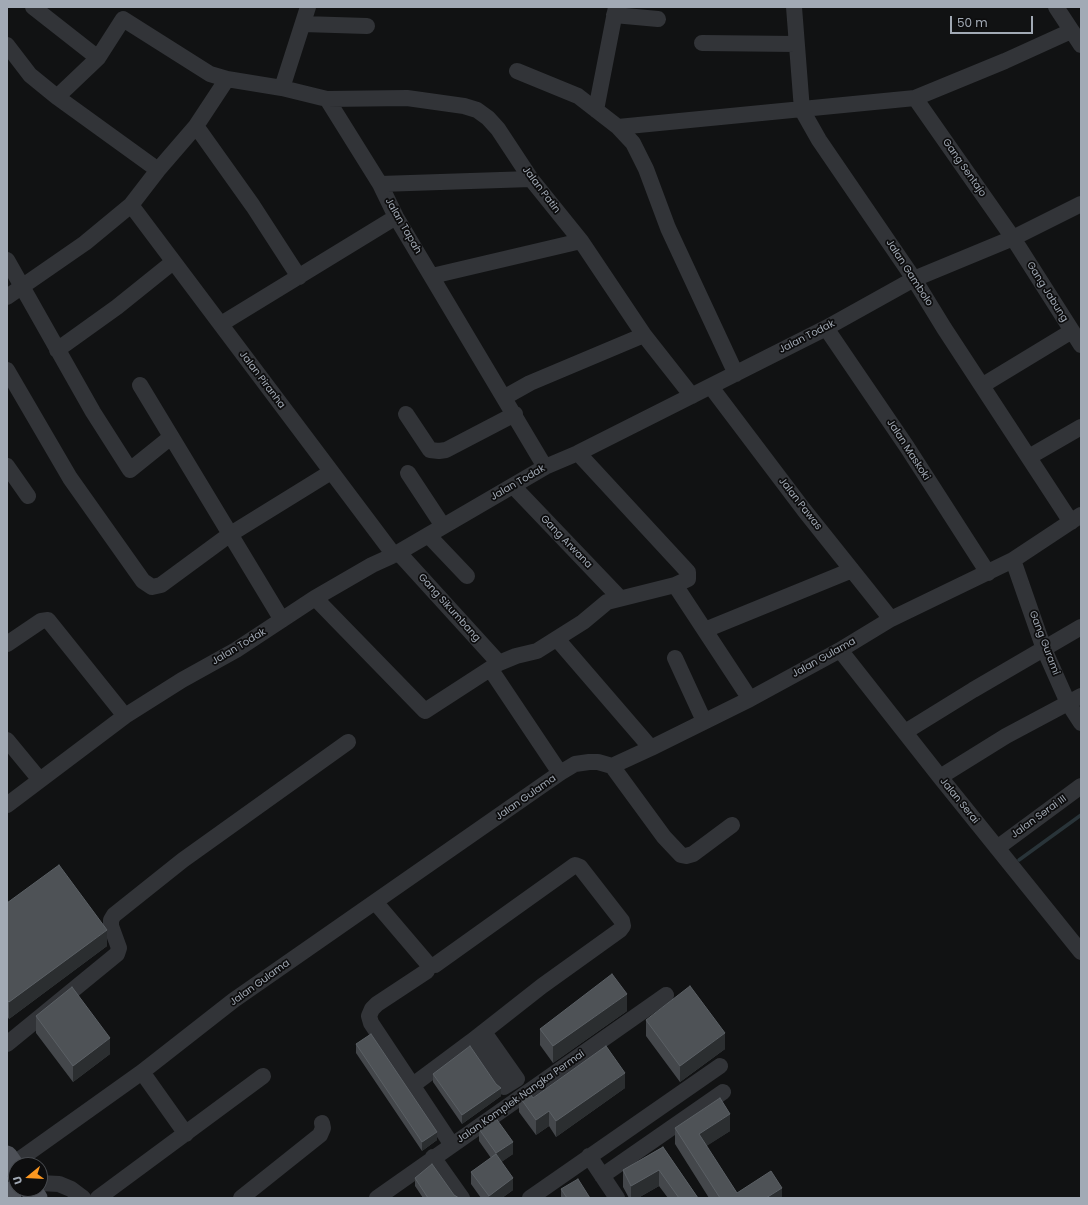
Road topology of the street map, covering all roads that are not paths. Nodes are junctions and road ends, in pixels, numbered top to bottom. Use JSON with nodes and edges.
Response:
{"nodes":[{"id":1,"x":33,"y":7,"type":"edge"},
{"id":2,"x":308,"y":7,"type":"edge"},
{"id":3,"x":794,"y":7,"type":"edge"},
{"id":4,"x":1056,"y":7,"type":"edge"},
{"id":5,"x":615,"y":11,"type":"edge"},
{"id":6,"x":658,"y":19,"type":"dead end"},
{"id":7,"x":303,"y":24,"type":"junction"},
{"id":8,"x":367,"y":26,"type":"dead end"},
{"id":9,"x":1071,"y":31,"type":"junction"},
{"id":10,"x":702,"y":43,"type":"dead end"},
{"id":11,"x":796,"y":44,"type":"junction"},
{"id":12,"x":7,"y":45,"type":"edge"},
{"id":13,"x":1081,"y":46,"type":"edge"},
{"id":14,"x":98,"y":58,"type":"junction"},
{"id":15,"x":517,"y":71,"type":"dead end"},
{"id":16,"x":227,"y":79,"type":"junction"},
{"id":17,"x":282,"y":88,"type":"junction"},
{"id":18,"x":57,"y":97,"type":"junction"},
{"id":19,"x":915,"y":98,"type":"junction"},
{"id":20,"x":327,"y":99,"type":"junction"},
{"id":21,"x":596,"y":110,"type":"junction"},
{"id":22,"x":802,"y":110,"type":"junction"},
{"id":23,"x":196,"y":126,"type":"junction"},
{"id":24,"x":618,"y":127,"type":"junction"},
{"id":25,"x":158,"y":170,"type":"junction"},
{"id":26,"x":531,"y":179,"type":"junction"},
{"id":27,"x":380,"y":184,"type":"junction"},
{"id":28,"x":1081,"y":204,"type":"edge"},
{"id":29,"x":131,"y":205,"type":"junction"},
{"id":30,"x":396,"y":217,"type":"junction"},
{"id":31,"x":1013,"y":238,"type":"junction"},
{"id":32,"x":581,"y":241,"type":"junction"},
{"id":33,"x":7,"y":260,"type":"edge"},
{"id":34,"x":172,"y":262,"type":"junction"},
{"id":35,"x":432,"y":276,"type":"junction"},
{"id":36,"x":299,"y":277,"type":"junction"},
{"id":37,"x":914,"y":279,"type":"junction"},
{"id":38,"x":22,"y":286,"type":"junction"},
{"id":39,"x":7,"y":297,"type":"edge"},
{"id":40,"x":221,"y":324,"type":"junction"},
{"id":41,"x":826,"y":328,"type":"junction"},
{"id":42,"x":1072,"y":331,"type":"junction"},
{"id":43,"x":644,"y":335,"type":"junction"},
{"id":44,"x":1081,"y":346,"type":"edge"},
{"id":45,"x":58,"y":350,"type":"junction"},
{"id":46,"x":7,"y":370,"type":"edge"},
{"id":47,"x":736,"y":374,"type":"junction"},
{"id":48,"x":983,"y":385,"type":"junction"},
{"id":49,"x":140,"y":386,"type":"dead end"},
{"id":50,"x":710,"y":387,"type":"junction"},
{"id":51,"x":692,"y":396,"type":"junction"},
{"id":52,"x":505,"y":398,"type":"junction"},
{"id":53,"x":406,"y":414,"type":"dead end"},
{"id":54,"x":515,"y":414,"type":"junction"},
{"id":55,"x":1081,"y":427,"type":"edge"},
{"id":56,"x":171,"y":437,"type":"junction"},
{"id":57,"x":578,"y":453,"type":"junction"},
{"id":58,"x":1029,"y":457,"type":"junction"},
{"id":59,"x":7,"y":466,"type":"edge"},
{"id":60,"x":545,"y":467,"type":"junction"},
{"id":61,"x":331,"y":472,"type":"junction"},
{"id":62,"x":408,"y":473,"type":"dead end"},
{"id":63,"x":513,"y":486,"type":"junction"},
{"id":64,"x":28,"y":496,"type":"dead end"},
{"id":65,"x":1076,"y":518,"type":"edge"},
{"id":66,"x":443,"y":526,"type":"junction"},
{"id":67,"x":229,"y":535,"type":"junction"},
{"id":68,"x":428,"y":535,"type":"junction"},
{"id":69,"x":396,"y":554,"type":"junction"},
{"id":70,"x":1013,"y":560,"type":"junction"},
{"id":71,"x":852,"y":570,"type":"junction"},
{"id":72,"x":988,"y":573,"type":"junction"},
{"id":73,"x":467,"y":576,"type":"dead end"},
{"id":74,"x":675,"y":585,"type":"junction"},
{"id":75,"x":315,"y":598,"type":"junction"},
{"id":76,"x":620,"y":598,"type":"junction"},
{"id":77,"x":891,"y":619,"type":"junction"},
{"id":78,"x":282,"y":620,"type":"junction"},
{"id":79,"x":1081,"y":627,"type":"edge"},
{"id":80,"x":705,"y":630,"type":"junction"},
{"id":81,"x":556,"y":639,"type":"junction"},
{"id":82,"x":7,"y":644,"type":"edge"},
{"id":83,"x":1044,"y":649,"type":"junction"},
{"id":84,"x":840,"y":650,"type":"junction"},
{"id":85,"x":675,"y":658,"type":"dead end"},
{"id":86,"x":495,"y":666,"type":"junction"},
{"id":87,"x":750,"y":699,"type":"junction"},
{"id":88,"x":1075,"y":699,"type":"edge"},
{"id":89,"x":125,"y":716,"type":"junction"},
{"id":90,"x":704,"y":721,"type":"junction"},
{"id":91,"x":1081,"y":723,"type":"edge"},
{"id":92,"x":906,"y":732,"type":"junction"},
{"id":93,"x":7,"y":740,"type":"edge"},
{"id":94,"x":348,"y":742,"type":"dead end"},
{"id":95,"x":651,"y":748,"type":"junction"},
{"id":96,"x":612,"y":766,"type":"junction"},
{"id":97,"x":560,"y":773,"type":"junction"},
{"id":98,"x":940,"y":777,"type":"junction"},
{"id":99,"x":40,"y":780,"type":"junction"},
{"id":100,"x":1081,"y":786,"type":"edge"},
{"id":101,"x":7,"y":805,"type":"edge"},
{"id":102,"x":732,"y":826,"type":"dead end"},
{"id":103,"x":997,"y":848,"type":"junction"},
{"id":104,"x":376,"y":903,"type":"junction"},
{"id":105,"x":1076,"y":934,"type":"edge"},
{"id":106,"x":1081,"y":952,"type":"edge"},
{"id":107,"x":430,"y":967,"type":"junction"},
{"id":108,"x":666,"y":996,"type":"dead end"},
{"id":109,"x":7,"y":1044,"type":"edge"},
{"id":110,"x":720,"y":1066,"type":"dead end"},
{"id":111,"x":142,"y":1072,"type":"junction"},
{"id":112,"x":263,"y":1076,"type":"dead end"},
{"id":113,"x":414,"y":1085,"type":"junction"},
{"id":114,"x":723,"y":1092,"type":"dead end"},
{"id":115,"x":322,"y":1123,"type":"dead end"},
{"id":116,"x":186,"y":1134,"type":"junction"},
{"id":117,"x":448,"y":1139,"type":"dead end"},
{"id":118,"x":21,"y":1157,"type":"edge"},
{"id":119,"x":433,"y":1157,"type":"junction"},
{"id":120,"x":591,"y":1158,"type":"junction"},
{"id":121,"x":602,"y":1176,"type":"junction"},
{"id":122,"x":48,"y":1183,"type":"edge"},
{"id":123,"x":7,"y":1192,"type":"edge"},
{"id":124,"x":11,"y":1198,"type":"edge"},
{"id":125,"x":83,"y":1198,"type":"edge"},
{"id":126,"x":98,"y":1198,"type":"edge"},
{"id":127,"x":241,"y":1198,"type":"edge"},
{"id":128,"x":377,"y":1198,"type":"edge"},
{"id":129,"x":462,"y":1198,"type":"edge"},
{"id":130,"x":530,"y":1198,"type":"edge"},
{"id":131,"x":617,"y":1198,"type":"edge"}],
"edges":[{"from":1,"to":14,"type":"street"},
{"from":2,"to":7,"type":"street"},
{"from":3,"to":11,"type":"street","name":"Jalan Gambolo"},
{"from":4,"to":9,"type":"street"},
{"from":5,"to":6,"type":"street"},
{"from":5,"to":21,"type":"street"},
{"from":7,"to":8,"type":"street"},
{"from":7,"to":17,"type":"street"},
{"from":9,"to":13,"type":"street"},
{"from":9,"to":19,"type":"street"},
{"from":10,"to":11,"type":"street"},
{"from":11,"to":22,"type":"street","name":"Jalan Gambolo"},
{"from":12,"to":18,"type":"street"},
{"from":14,"to":16,"type":"street"},
{"from":14,"to":18,"type":"street"},
{"from":15,"to":21,"type":"street"},
{"from":16,"to":17,"type":"street"},
{"from":16,"to":23,"type":"street"},
{"from":17,"to":20,"type":"street"},
{"from":18,"to":25,"type":"street"},
{"from":19,"to":22,"type":"street"},
{"from":19,"to":31,"type":"street","name":"Gang Sentajo"},
{"from":20,"to":26,"type":"street","name":"Jalan Patin"},
{"from":20,"to":27,"type":"street","name":"Jalan Tapah"},
{"from":21,"to":24,"type":"street"},
{"from":22,"to":24,"type":"street"},
{"from":22,"to":37,"type":"street","name":"Jalan Gambolo"},
{"from":23,"to":25,"type":"street"},
{"from":23,"to":36,"type":"street"},
{"from":24,"to":47,"type":"street"},
{"from":25,"to":29,"type":"street"},
{"from":26,"to":27,"type":"street"},
{"from":26,"to":32,"type":"street","name":"Jalan Patin"},
{"from":27,"to":30,"type":"street","name":"Jalan Tapah"},
{"from":28,"to":31,"type":"street","name":"Jalan Todak"},
{"from":29,"to":34,"type":"street","name":"Jalan Piranha"},
{"from":29,"to":38,"type":"street"},
{"from":30,"to":35,"type":"street","name":"Jalan Tapah"},
{"from":30,"to":36,"type":"street"},
{"from":31,"to":37,"type":"street","name":"Jalan Todak"},
{"from":31,"to":42,"type":"street","name":"Gang Jabung"},
{"from":32,"to":35,"type":"street"},
{"from":32,"to":43,"type":"street","name":"Jalan Patin"},
{"from":33,"to":38,"type":"street"},
{"from":34,"to":40,"type":"street","name":"Jalan Piranha"},
{"from":34,"to":45,"type":"street"},
{"from":35,"to":52,"type":"street","name":"Jalan Tapah"},
{"from":36,"to":40,"type":"street"},
{"from":37,"to":41,"type":"street","name":"Jalan Todak"},
{"from":37,"to":48,"type":"street","name":"Jalan Gambolo"},
{"from":38,"to":39,"type":"street"},
{"from":38,"to":45,"type":"street"},
{"from":40,"to":61,"type":"street","name":"Jalan Piranha"},
{"from":41,"to":47,"type":"street","name":"Jalan Todak"},
{"from":41,"to":72,"type":"street","name":"Jalan Maskoki"},
{"from":42,"to":44,"type":"street","name":"Gang Jabung"},
{"from":42,"to":48,"type":"street"},
{"from":43,"to":51,"type":"street","name":"Jalan Patin"},
{"from":43,"to":52,"type":"street"},
{"from":45,"to":56,"type":"street"},
{"from":46,"to":67,"type":"street"},
{"from":47,"to":50,"type":"street","name":"Jalan Todak"},
{"from":48,"to":58,"type":"street","name":"Jalan Gambolo"},
{"from":49,"to":56,"type":"street"},
{"from":50,"to":51,"type":"street","name":"Jalan Todak"},
{"from":50,"to":71,"type":"street","name":"Jalan Pawas"},
{"from":51,"to":57,"type":"street","name":"Jalan Todak"},
{"from":52,"to":54,"type":"street","name":"Jalan Tapah"},
{"from":53,"to":54,"type":"street"},
{"from":54,"to":60,"type":"street","name":"Jalan Tapah"},
{"from":55,"to":58,"type":"street"},
{"from":56,"to":67,"type":"street"},
{"from":57,"to":60,"type":"street","name":"Jalan Todak"},
{"from":57,"to":74,"type":"street"},
{"from":58,"to":65,"type":"street","name":"Jalan Gambolo"},
{"from":59,"to":64,"type":"street"},
{"from":60,"to":63,"type":"street","name":"Jalan Todak"},
{"from":61,"to":67,"type":"street"},
{"from":61,"to":69,"type":"street","name":"Jalan Piranha"},
{"from":62,"to":66,"type":"street"},
{"from":63,"to":66,"type":"street","name":"Jalan Todak"},
{"from":63,"to":76,"type":"street","name":"Gang Arwana"},
{"from":65,"to":70,"type":"street","name":"Jalan Gulama"},
{"from":66,"to":68,"type":"street","name":"Jalan Todak"},
{"from":67,"to":78,"type":"street"},
{"from":68,"to":69,"type":"street","name":"Jalan Todak"},
{"from":68,"to":73,"type":"street"},
{"from":69,"to":75,"type":"street","name":"Jalan Todak"},
{"from":69,"to":86,"type":"street","name":"Gang Sikumbang"},
{"from":70,"to":72,"type":"street","name":"Jalan Gulama"},
{"from":70,"to":83,"type":"street","name":"Gang Gurami"},
{"from":71,"to":77,"type":"street","name":"Jalan Pawas"},
{"from":71,"to":80,"type":"street"},
{"from":72,"to":77,"type":"street","name":"Jalan Gulama"},
{"from":74,"to":76,"type":"street"},
{"from":74,"to":80,"type":"street"},
{"from":75,"to":78,"type":"street","name":"Jalan Todak"},
{"from":75,"to":86,"type":"street"},
{"from":76,"to":81,"type":"street"},
{"from":77,"to":84,"type":"street","name":"Jalan Gulama"},
{"from":78,"to":89,"type":"street","name":"Jalan Todak"},
{"from":79,"to":83,"type":"street"},
{"from":80,"to":87,"type":"street"},
{"from":81,"to":86,"type":"street"},
{"from":81,"to":95,"type":"street"},
{"from":82,"to":89,"type":"street"},
{"from":83,"to":88,"type":"street","name":"Gang Gurami"},
{"from":83,"to":92,"type":"street"},
{"from":84,"to":87,"type":"street","name":"Jalan Gulama"},
{"from":84,"to":92,"type":"street","name":"Jalan Serai"},
{"from":85,"to":90,"type":"street"},
{"from":86,"to":97,"type":"street","name":"Gang Sikumbang"},
{"from":87,"to":90,"type":"street","name":"Jalan Gulama"},
{"from":88,"to":91,"type":"street","name":"Gang Gurami"},
{"from":88,"to":98,"type":"street"},
{"from":89,"to":99,"type":"street","name":"Jalan Todak"},
{"from":90,"to":95,"type":"street","name":"Jalan Gulama"},
{"from":92,"to":98,"type":"street","name":"Jalan Serai"},
{"from":93,"to":99,"type":"street"},
{"from":94,"to":109,"type":"street"},
{"from":95,"to":96,"type":"street","name":"Jalan Gulama"},
{"from":96,"to":97,"type":"street","name":"Jalan Gulama"},
{"from":96,"to":102,"type":"street"},
{"from":97,"to":104,"type":"street","name":"Jalan Gulama"},
{"from":98,"to":103,"type":"street","name":"Jalan Serai"},
{"from":99,"to":101,"type":"street","name":"Jalan Todak"},
{"from":100,"to":103,"type":"street","name":"Jalan Serai III"},
{"from":103,"to":105,"type":"street","name":"Jalan Serai"},
{"from":104,"to":107,"type":"street"},
{"from":104,"to":111,"type":"street","name":"Jalan Gulama"},
{"from":105,"to":106,"type":"street","name":"Jalan Serai"},
{"from":107,"to":113,"type":"street"},
{"from":107,"to":113,"type":"street"},
{"from":108,"to":119,"type":"street","name":"Jalan Komplek Nangka Permai"},
{"from":110,"to":120,"type":"street"},
{"from":111,"to":116,"type":"street"},
{"from":111,"to":118,"type":"street","name":"Jalan Gulama"},
{"from":112,"to":116,"type":"street"},
{"from":113,"to":117,"type":"street"},
{"from":114,"to":121,"type":"street"},
{"from":115,"to":127,"type":"street"},
{"from":116,"to":126,"type":"street"},
{"from":119,"to":128,"type":"street","name":"Jalan Komplek Nangka Permai"},
{"from":119,"to":129,"type":"street"},
{"from":120,"to":121,"type":"street"},
{"from":120,"to":130,"type":"street"},
{"from":121,"to":131,"type":"street"},
{"from":122,"to":125,"type":"street"},
{"from":123,"to":124,"type":"main road"}]}
